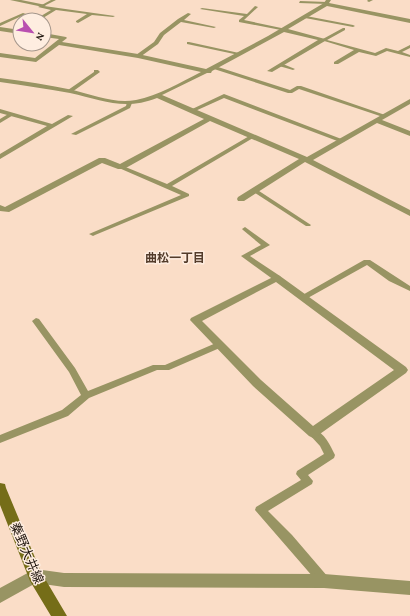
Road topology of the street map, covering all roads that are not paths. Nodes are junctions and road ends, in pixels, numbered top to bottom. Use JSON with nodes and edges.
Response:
{"nodes":[{"id":1,"x":12,"y":0,"type":"edge"},
{"id":2,"x":54,"y":0,"type":"edge"},
{"id":3,"x":300,"y":2,"type":"dead end"},
{"id":4,"x":327,"y":2,"type":"edge"},
{"id":5,"x":43,"y":5,"type":"junction"},
{"id":6,"x":256,"y":7,"type":"dead end"},
{"id":7,"x":55,"y":9,"type":"junction"},
{"id":8,"x":202,"y":9,"type":"dead end"},
{"id":9,"x":50,"y":12,"type":"edge"},
{"id":10,"x":90,"y":14,"type":"junction"},
{"id":11,"x":189,"y":14,"type":"dead end"},
{"id":12,"x":248,"y":15,"type":"junction"},
{"id":13,"x":306,"y":17,"type":"junction"},
{"id":14,"x":12,"y":20,"type":"edge"},
{"id":15,"x":179,"y":20,"type":"junction"},
{"id":16,"x":410,"y":21,"type":"edge"},
{"id":17,"x":78,"y":22,"type":"dead end"},
{"id":18,"x":106,"y":22,"type":"dead end"},
{"id":19,"x":0,"y":25,"type":"edge"},
{"id":20,"x":353,"y":26,"type":"dead end"},
{"id":21,"x":214,"y":27,"type":"dead end"},
{"id":22,"x":0,"y":29,"type":"edge"},
{"id":23,"x":343,"y":29,"type":"dead end"},
{"id":24,"x":284,"y":30,"type":"junction"},
{"id":25,"x":12,"y":31,"type":"edge"},
{"id":26,"x":52,"y":36,"type":"edge"},
{"id":27,"x":323,"y":40,"type":"junction"},
{"id":28,"x":58,"y":43,"type":"junction"},
{"id":29,"x":189,"y":43,"type":"dead end"},
{"id":30,"x":410,"y":46,"type":"edge"},
{"id":31,"x":358,"y":50,"type":"junction"},
{"id":32,"x":398,"y":53,"type":"junction"},
{"id":33,"x":239,"y":54,"type":"junction"},
{"id":34,"x":0,"y":55,"type":"edge"},
{"id":35,"x":138,"y":56,"type":"junction"},
{"id":36,"x":410,"y":56,"type":"edge"},
{"id":37,"x":336,"y":63,"type":"dead end"},
{"id":38,"x":281,"y":65,"type":"junction"},
{"id":39,"x":216,"y":68,"type":"junction"},
{"id":40,"x":293,"y":69,"type":"dead end"},
{"id":41,"x":96,"y":71,"type":"dead end"},
{"id":42,"x":270,"y":71,"type":"dead end"},
{"id":43,"x":209,"y":72,"type":"junction"},
{"id":44,"x":0,"y":80,"type":"edge"},
{"id":45,"x":70,"y":92,"type":"junction"},
{"id":46,"x":158,"y":96,"type":"junction"},
{"id":47,"x":410,"y":101,"type":"edge"},
{"id":48,"x":129,"y":103,"type":"junction"},
{"id":49,"x":0,"y":111,"type":"edge"},
{"id":50,"x":191,"y":111,"type":"junction"},
{"id":51,"x":12,"y":114,"type":"junction"},
{"id":52,"x":70,"y":116,"type":"dead end"},
{"id":53,"x":385,"y":116,"type":"junction"},
{"id":54,"x":208,"y":119,"type":"junction"},
{"id":55,"x":0,"y":121,"type":"edge"},
{"id":56,"x":377,"y":121,"type":"junction"},
{"id":57,"x":53,"y":126,"type":"junction"},
{"id":58,"x":74,"y":134,"type":"dead end"},
{"id":59,"x":410,"y":134,"type":"edge"},
{"id":60,"x":251,"y":137,"type":"junction"},
{"id":61,"x":342,"y":141,"type":"junction"},
{"id":62,"x":0,"y":157,"type":"edge"},
{"id":63,"x":307,"y":160,"type":"junction"},
{"id":64,"x":120,"y":167,"type":"junction"},
{"id":65,"x":166,"y":187,"type":"junction"},
{"id":66,"x":254,"y":190,"type":"junction"},
{"id":67,"x":240,"y":199,"type":"dead end"},
{"id":68,"x":0,"y":208,"type":"edge"},
{"id":69,"x":410,"y":213,"type":"edge"},
{"id":70,"x":308,"y":225,"type":"dead end"},
{"id":71,"x":245,"y":229,"type":"dead end"},
{"id":72,"x":93,"y":234,"type":"dead end"},
{"id":73,"x":238,"y":251,"type":"dead end"},
{"id":74,"x":245,"y":256,"type":"junction"},
{"id":75,"x":277,"y":278,"type":"junction"},
{"id":76,"x":410,"y":289,"type":"edge"},
{"id":77,"x":304,"y":297,"type":"junction"},
{"id":78,"x":36,"y":321,"type":"dead end"},
{"id":79,"x":219,"y":346,"type":"junction"},
{"id":80,"x":86,"y":396,"type":"junction"},
{"id":81,"x":313,"y":433,"type":"junction"},
{"id":82,"x":0,"y":439,"type":"edge"},
{"id":83,"x":0,"y":488,"type":"edge"},
{"id":84,"x":35,"y":576,"type":"junction"},
{"id":85,"x":324,"y":581,"type":"junction"},
{"id":86,"x":410,"y":588,"type":"edge"},
{"id":87,"x":0,"y":596,"type":"edge"},
{"id":88,"x":59,"y":616,"type":"edge"}],
"edges":[{"from":1,"to":5,"type":"street"},
{"from":2,"to":5,"type":"lane"},
{"from":3,"to":4,"type":"lane"},
{"from":4,"to":13,"type":"street"},
{"from":4,"to":16,"type":"street"},
{"from":5,"to":7,"type":"lane"},
{"from":6,"to":12,"type":"lane"},
{"from":7,"to":9,"type":"lane"},
{"from":7,"to":10,"type":"lane"},
{"from":8,"to":12,"type":"lane"},
{"from":10,"to":17,"type":"lane"},
{"from":10,"to":18,"type":"lane"},
{"from":11,"to":15,"type":"lane"},
{"from":12,"to":24,"type":"lane"},
{"from":13,"to":20,"type":"lane"},
{"from":13,"to":24,"type":"street"},
{"from":14,"to":19,"type":"lane"},
{"from":15,"to":21,"type":"lane"},
{"from":15,"to":35,"type":"lane"},
{"from":22,"to":25,"type":"street"},
{"from":23,"to":27,"type":"lane"},
{"from":24,"to":27,"type":"street"},
{"from":24,"to":33,"type":"street"},
{"from":26,"to":28,"type":"street"},
{"from":27,"to":31,"type":"lane"},
{"from":27,"to":38,"type":"street"},
{"from":28,"to":34,"type":"street"},
{"from":28,"to":35,"type":"street"},
{"from":29,"to":33,"type":"lane"},
{"from":30,"to":32,"type":"lane"},
{"from":31,"to":32,"type":"lane"},
{"from":31,"to":37,"type":"lane"},
{"from":32,"to":36,"type":"lane"},
{"from":33,"to":39,"type":"street"},
{"from":35,"to":43,"type":"street"},
{"from":38,"to":40,"type":"lane"},
{"from":38,"to":42,"type":"street"},
{"from":39,"to":43,"type":"street"},
{"from":39,"to":53,"type":"lane"},
{"from":41,"to":45,"type":"lane"},
{"from":43,"to":46,"type":"street"},
{"from":44,"to":45,"type":"street"},
{"from":45,"to":48,"type":"street"},
{"from":46,"to":48,"type":"street"},
{"from":46,"to":50,"type":"street"},
{"from":47,"to":53,"type":"street"},
{"from":48,"to":58,"type":"lane"},
{"from":49,"to":51,"type":"street"},
{"from":50,"to":54,"type":"street"},
{"from":50,"to":61,"type":"lane"},
{"from":51,"to":55,"type":"lane"},
{"from":51,"to":57,"type":"street"},
{"from":52,"to":57,"type":"street"},
{"from":53,"to":56,"type":"street"},
{"from":54,"to":60,"type":"street"},
{"from":54,"to":64,"type":"street"},
{"from":56,"to":59,"type":"street"},
{"from":56,"to":61,"type":"street"},
{"from":57,"to":62,"type":"street"},
{"from":60,"to":63,"type":"street"},
{"from":60,"to":65,"type":"lane"},
{"from":61,"to":63,"type":"street"},
{"from":63,"to":66,"type":"street"},
{"from":63,"to":69,"type":"street"},
{"from":64,"to":65,"type":"lane"},
{"from":64,"to":68,"type":"street"},
{"from":65,"to":72,"type":"lane"},
{"from":66,"to":67,"type":"street"},
{"from":66,"to":70,"type":"lane"},
{"from":71,"to":74,"type":"lane"},
{"from":73,"to":74,"type":"lane"},
{"from":74,"to":75,"type":"lane"},
{"from":75,"to":77,"type":"street"},
{"from":75,"to":79,"type":"street"},
{"from":76,"to":77,"type":"lane"},
{"from":77,"to":81,"type":"street"},
{"from":78,"to":80,"type":"lane"},
{"from":79,"to":80,"type":"lane"},
{"from":79,"to":81,"type":"street"},
{"from":80,"to":82,"type":"lane"},
{"from":81,"to":85,"type":"lane"},
{"from":83,"to":84,"type":"main road","name":"秦野大井線"},
{"from":84,"to":85,"type":"street"},
{"from":84,"to":87,"type":"street"},
{"from":84,"to":88,"type":"main road","name":"秦野大井線"},
{"from":85,"to":86,"type":"street"}]}
